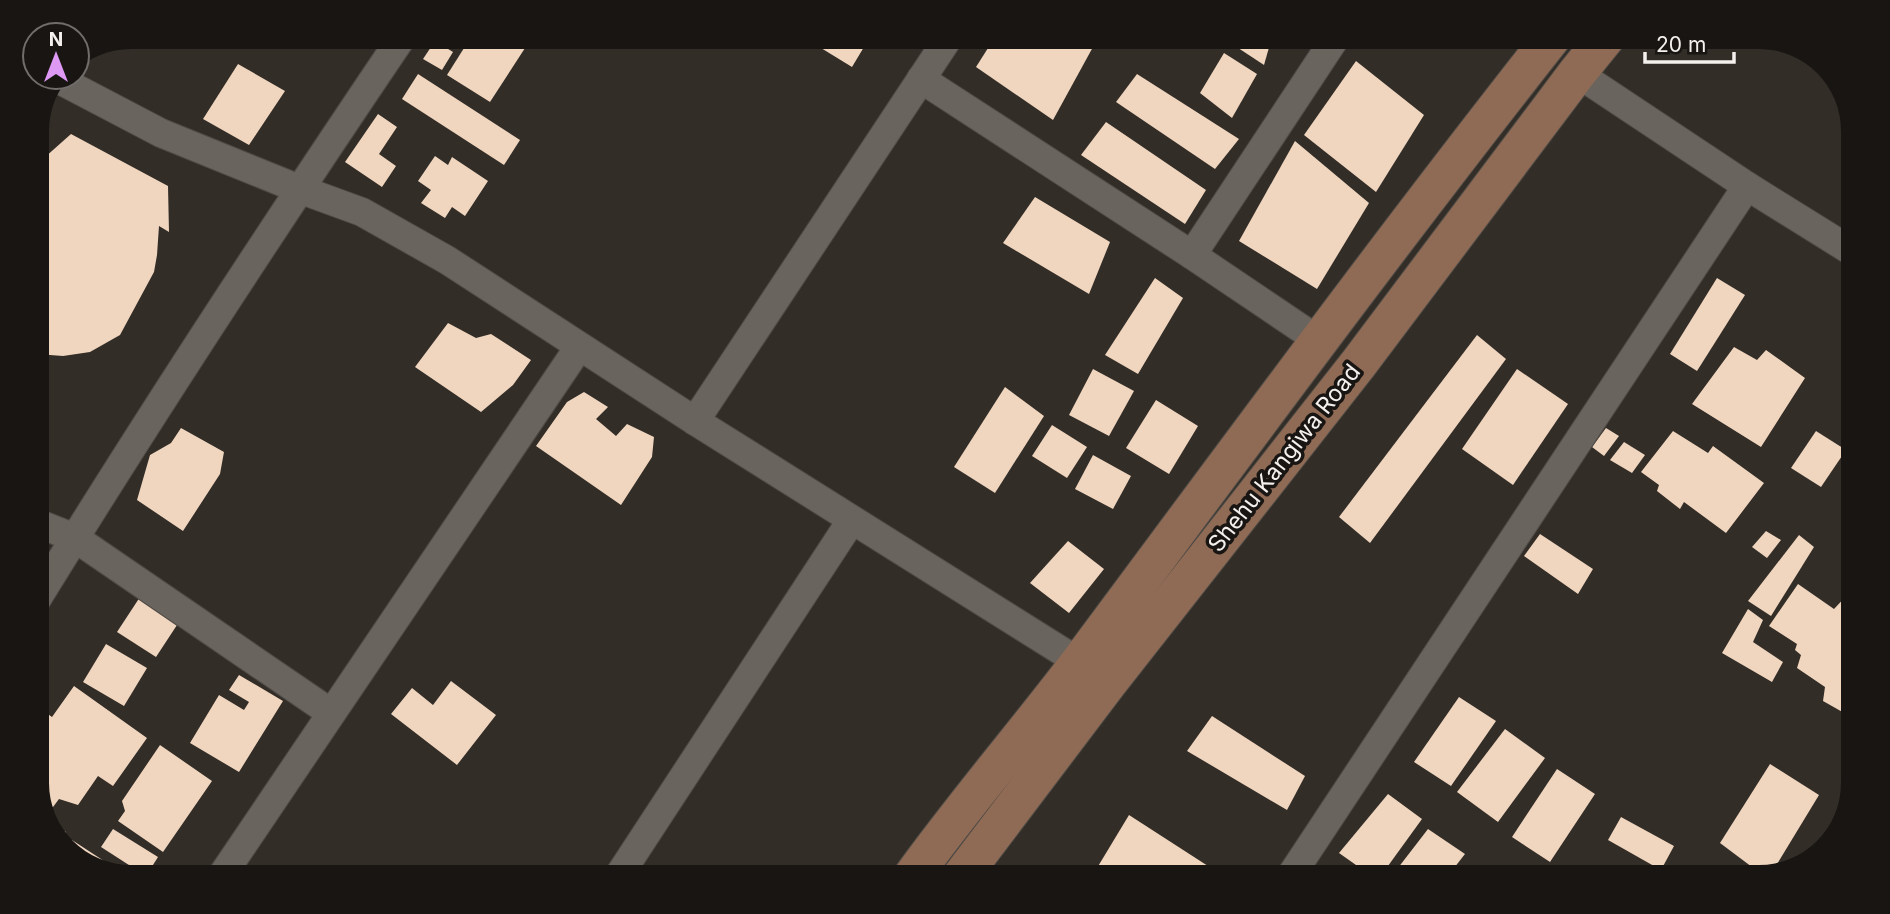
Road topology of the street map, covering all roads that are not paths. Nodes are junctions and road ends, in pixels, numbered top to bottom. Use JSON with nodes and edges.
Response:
{"nodes":[{"id":1,"x":394,"y":49,"type":"edge"},
{"id":2,"x":940,"y":49,"type":"edge"},
{"id":3,"x":1328,"y":49,"type":"edge"},
{"id":4,"x":1543,"y":49,"type":"edge"},
{"id":5,"x":1596,"y":49,"type":"edge"},
{"id":6,"x":1577,"y":73,"type":"junction"},
{"id":7,"x":921,"y":79,"type":"junction"},
{"id":8,"x":81,"y":91,"type":"edge"},
{"id":9,"x":1746,"y":186,"type":"junction"},
{"id":10,"x":299,"y":188,"type":"junction"},
{"id":11,"x":1841,"y":245,"type":"edge"},
{"id":12,"x":1192,"y":255,"type":"junction"},
{"id":13,"x":1318,"y":340,"type":"junction"},
{"id":14,"x":579,"y":347,"type":"junction"},
{"id":15,"x":695,"y":421,"type":"junction"},
{"id":16,"x":851,"y":521,"type":"junction"},
{"id":17,"x":49,"y":528,"type":"edge"},
{"id":18,"x":75,"y":538,"type":"junction"},
{"id":19,"x":49,"y":580,"type":"edge"},
{"id":20,"x":1079,"y":662,"type":"junction"},
{"id":21,"x":331,"y":713,"type":"junction"},
{"id":22,"x":947,"y":828,"type":"junction"},
{"id":23,"x":228,"y":865,"type":"edge"},
{"id":24,"x":626,"y":865,"type":"edge"},
{"id":25,"x":921,"y":865,"type":"edge"},
{"id":26,"x":970,"y":865,"type":"edge"},
{"id":27,"x":1298,"y":865,"type":"edge"}],
"edges":[{"from":1,"to":10,"type":"street"},
{"from":2,"to":7,"type":"street"},
{"from":3,"to":12,"type":"street"},
{"from":4,"to":13,"type":"main road","name":"Shehu Kangiwa Road"},
{"from":5,"to":6,"type":"main road","name":"Shehu Kangiwa Road"},
{"from":6,"to":9,"type":"street"},
{"from":6,"to":26,"type":"main road","name":"Shehu Kangiwa Road"},
{"from":7,"to":12,"type":"street"},
{"from":7,"to":15,"type":"street"},
{"from":8,"to":10,"type":"street"},
{"from":9,"to":11,"type":"street"},
{"from":9,"to":27,"type":"street"},
{"from":10,"to":14,"type":"street"},
{"from":10,"to":18,"type":"street"},
{"from":12,"to":13,"type":"street"},
{"from":13,"to":20,"type":"main road","name":"Shehu Kangiwa Road"},
{"from":14,"to":15,"type":"street"},
{"from":14,"to":21,"type":"street"},
{"from":15,"to":16,"type":"street"},
{"from":16,"to":20,"type":"street"},
{"from":16,"to":24,"type":"street"},
{"from":17,"to":18,"type":"street"},
{"from":18,"to":19,"type":"street"},
{"from":18,"to":21,"type":"street"},
{"from":20,"to":22,"type":"main road","name":"Shehu Kangiwa Road"},
{"from":21,"to":23,"type":"street"},
{"from":22,"to":25,"type":"main road","name":"Shehu Kangiwa Road"},
{"from":22,"to":26,"type":"main road"}]}
